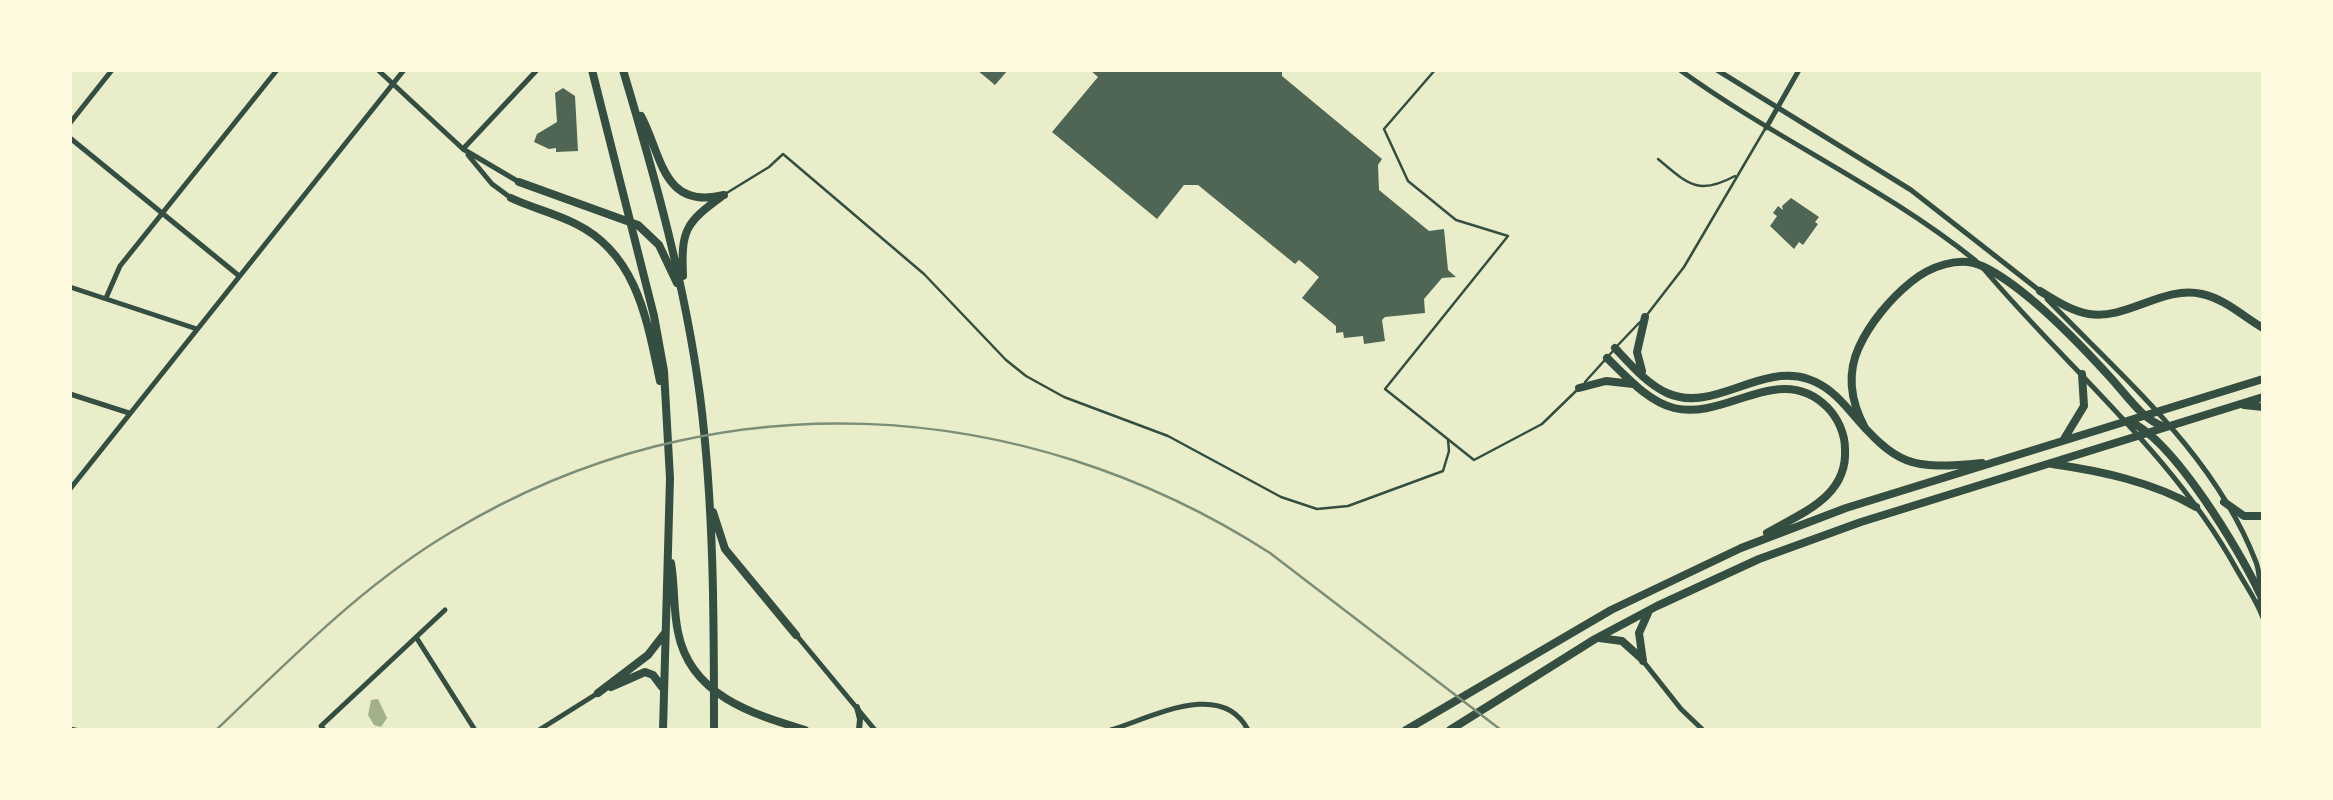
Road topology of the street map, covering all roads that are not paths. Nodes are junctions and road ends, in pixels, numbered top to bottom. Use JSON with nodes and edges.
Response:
{"nodes":[{"id":1,"x":112,"y":70,"type":"edge"},
{"id":2,"x":277,"y":70,"type":"edge"},
{"id":3,"x":378,"y":70,"type":"edge"},
{"id":4,"x":404,"y":70,"type":"edge"},
{"id":5,"x":537,"y":70,"type":"edge"},
{"id":6,"x":592,"y":70,"type":"edge"},
{"id":7,"x":623,"y":70,"type":"edge"},
{"id":8,"x":1435,"y":70,"type":"edge"},
{"id":9,"x":1680,"y":70,"type":"edge"},
{"id":10,"x":1717,"y":70,"type":"edge"},
{"id":11,"x":1799,"y":70,"type":"edge"},
{"id":12,"x":393,"y":84,"type":"junction"},
{"id":13,"x":632,"y":98,"type":"junction"},
{"id":14,"x":1776,"y":109,"type":"junction"},
{"id":15,"x":70,"y":123,"type":"edge"},
{"id":16,"x":1766,"y":128,"type":"junction"},
{"id":17,"x":70,"y":138,"type":"edge"},
{"id":18,"x":464,"y":149,"type":"junction"},
{"id":19,"x":1658,"y":159,"type":"dead end"},
{"id":20,"x":1736,"y":175,"type":"junction"},
{"id":21,"x":519,"y":182,"type":"joint"},
{"id":22,"x":724,"y":194,"type":"junction"},
{"id":23,"x":511,"y":198,"type":"joint"},
{"id":24,"x":163,"y":214,"type":"junction"},
{"id":25,"x":1980,"y":264,"type":"junction"},
{"id":26,"x":239,"y":276,"type":"junction"},
{"id":27,"x":70,"y":287,"type":"edge"},
{"id":28,"x":2040,"y":291,"type":"junction"},
{"id":29,"x":106,"y":298,"type":"junction"},
{"id":30,"x":684,"y":300,"type":"junction"},
{"id":31,"x":1645,"y":317,"type":"junction"},
{"id":32,"x":2263,"y":328,"type":"edge"},
{"id":33,"x":197,"y":329,"type":"junction"},
{"id":34,"x":1615,"y":348,"type":"junction"},
{"id":35,"x":1607,"y":358,"type":"junction"},
{"id":36,"x":2082,"y":374,"type":"junction"},
{"id":37,"x":1647,"y":379,"type":"junction"},
{"id":38,"x":2263,"y":379,"type":"edge"},
{"id":39,"x":1637,"y":386,"type":"junction"},
{"id":40,"x":1578,"y":388,"type":"junction"},
{"id":41,"x":70,"y":394,"type":"edge"},
{"id":42,"x":2263,"y":397,"type":"edge"},
{"id":43,"x":2240,"y":404,"type":"junction"},
{"id":44,"x":2263,"y":408,"type":"edge"},
{"id":45,"x":2157,"y":411,"type":"junction"},
{"id":46,"x":130,"y":414,"type":"junction"},
{"id":47,"x":667,"y":414,"type":"junction"},
{"id":48,"x":2144,"y":415,"type":"junction"},
{"id":49,"x":2123,"y":422,"type":"junction"},
{"id":50,"x":2170,"y":426,"type":"junction"},
{"id":51,"x":1865,"y":428,"type":"junction"},
{"id":52,"x":2148,"y":433,"type":"junction"},
{"id":53,"x":2136,"y":437,"type":"junction"},
{"id":54,"x":1448,"y":440,"type":"junction"},
{"id":55,"x":2063,"y":440,"type":"junction"},
{"id":56,"x":1999,"y":461,"type":"junction"},
{"id":57,"x":2048,"y":464,"type":"junction"},
{"id":58,"x":708,"y":488,"type":"junction"},
{"id":59,"x":70,"y":489,"type":"edge"},
{"id":60,"x":2224,"y":502,"type":"junction"},
{"id":61,"x":2196,"y":507,"type":"junction"},
{"id":62,"x":2263,"y":516,"type":"edge"},
{"id":63,"x":668,"y":543,"type":"junction"},
{"id":64,"x":1741,"y":548,"type":"junction"},
{"id":65,"x":2260,"y":594,"type":"junction"},
{"id":66,"x":1656,"y":606,"type":"junction"},
{"id":67,"x":445,"y":610,"type":"dead end"},
{"id":68,"x":2260,"y":610,"type":"junction"},
{"id":69,"x":2263,"y":618,"type":"edge"},
{"id":70,"x":665,"y":633,"type":"junction"},
{"id":71,"x":796,"y":634,"type":"joint"},
{"id":72,"x":416,"y":637,"type":"junction"},
{"id":73,"x":1595,"y":639,"type":"junction"},
{"id":74,"x":1643,"y":661,"type":"junction"},
{"id":75,"x":664,"y":690,"type":"junction"},
{"id":76,"x":598,"y":693,"type":"junction"},
{"id":77,"x":856,"y":707,"type":"junction"},
{"id":78,"x":324,"y":730,"type":"edge"},
{"id":79,"x":475,"y":730,"type":"edge"},
{"id":80,"x":539,"y":730,"type":"edge"},
{"id":81,"x":663,"y":730,"type":"edge"},
{"id":82,"x":714,"y":730,"type":"edge"},
{"id":83,"x":805,"y":730,"type":"edge"},
{"id":84,"x":859,"y":730,"type":"edge"},
{"id":85,"x":875,"y":730,"type":"edge"},
{"id":86,"x":1111,"y":730,"type":"edge"},
{"id":87,"x":1248,"y":730,"type":"edge"},
{"id":88,"x":1406,"y":730,"type":"edge"},
{"id":89,"x":1450,"y":730,"type":"edge"},
{"id":90,"x":1704,"y":730,"type":"edge"}],
"edges":[{"from":1,"to":15,"type":"street"},
{"from":2,"to":24,"type":"street"},
{"from":3,"to":12,"type":"street"},
{"from":4,"to":12,"type":"street"},
{"from":5,"to":18,"type":"street"},
{"from":6,"to":47,"type":"highway"},
{"from":7,"to":13,"type":"highway"},
{"from":8,"to":54,"type":"lane"},
{"from":9,"to":16,"type":"street"},
{"from":10,"to":14,"type":"street"},
{"from":11,"to":14,"type":"street"},
{"from":12,"to":18,"type":"street"},
{"from":12,"to":26,"type":"street"},
{"from":13,"to":22,"type":"highway"},
{"from":13,"to":30,"type":"highway"},
{"from":14,"to":16,"type":"street"},
{"from":14,"to":28,"type":"street"},
{"from":16,"to":20,"type":"lane"},
{"from":16,"to":25,"type":"street"},
{"from":17,"to":24,"type":"street"},
{"from":18,"to":21,"type":"street"},
{"from":18,"to":23,"type":"street"},
{"from":19,"to":20,"type":"lane"},
{"from":20,"to":31,"type":"lane"},
{"from":21,"to":30,"type":"highway"},
{"from":22,"to":30,"type":"highway"},
{"from":22,"to":54,"type":"lane"},
{"from":23,"to":47,"type":"highway"},
{"from":24,"to":26,"type":"street"},
{"from":24,"to":29,"type":"street"},
{"from":25,"to":36,"type":"street"},
{"from":25,"to":48,"type":"highway"},
{"from":25,"to":51,"type":"highway"},
{"from":26,"to":33,"type":"street"},
{"from":27,"to":29,"type":"street"},
{"from":28,"to":32,"type":"highway"},
{"from":28,"to":45,"type":"street"},
{"from":29,"to":33,"type":"street"},
{"from":30,"to":58,"type":"highway"},
{"from":31,"to":34,"type":"lane"},
{"from":31,"to":37,"type":"highway"},
{"from":33,"to":46,"type":"street"},
{"from":34,"to":35,"type":"lane"},
{"from":34,"to":37,"type":"highway"},
{"from":35,"to":39,"type":"highway"},
{"from":35,"to":40,"type":"lane"},
{"from":36,"to":49,"type":"street"},
{"from":36,"to":55,"type":"highway"},
{"from":37,"to":51,"type":"highway"},
{"from":38,"to":45,"type":"highway"},
{"from":39,"to":40,"type":"highway"},
{"from":39,"to":64,"type":"highway"},
{"from":40,"to":54,"type":"lane"},
{"from":41,"to":46,"type":"street"},
{"from":42,"to":43,"type":"highway"},
{"from":43,"to":44,"type":"highway"},
{"from":43,"to":50,"type":"highway"},
{"from":45,"to":48,"type":"highway"},
{"from":45,"to":50,"type":"street"},
{"from":46,"to":59,"type":"street"},
{"from":47,"to":63,"type":"highway"},
{"from":48,"to":49,"type":"highway"},
{"from":48,"to":50,"type":"highway"},
{"from":49,"to":52,"type":"highway"},
{"from":49,"to":53,"type":"street"},
{"from":49,"to":55,"type":"highway"},
{"from":50,"to":52,"type":"highway"},
{"from":50,"to":60,"type":"street"},
{"from":51,"to":56,"type":"highway"},
{"from":52,"to":53,"type":"highway"},
{"from":52,"to":65,"type":"highway"},
{"from":53,"to":57,"type":"highway"},
{"from":53,"to":61,"type":"street"},
{"from":55,"to":56,"type":"highway"},
{"from":56,"to":64,"type":"highway"},
{"from":57,"to":61,"type":"highway"},
{"from":57,"to":66,"type":"highway"},
{"from":58,"to":71,"type":"highway"},
{"from":58,"to":82,"type":"highway"},
{"from":60,"to":62,"type":"highway"},
{"from":60,"to":65,"type":"street"},
{"from":61,"to":68,"type":"street"},
{"from":63,"to":70,"type":"highway"},
{"from":63,"to":83,"type":"highway"},
{"from":64,"to":88,"type":"highway"},
{"from":65,"to":68,"type":"street"},
{"from":66,"to":73,"type":"highway"},
{"from":66,"to":74,"type":"highway"},
{"from":67,"to":72,"type":"street"},
{"from":68,"to":69,"type":"street"},
{"from":70,"to":75,"type":"highway"},
{"from":70,"to":76,"type":"highway"},
{"from":71,"to":77,"type":"street"},
{"from":72,"to":78,"type":"street"},
{"from":72,"to":79,"type":"street"},
{"from":73,"to":74,"type":"highway"},
{"from":73,"to":89,"type":"highway"},
{"from":74,"to":90,"type":"street"},
{"from":75,"to":76,"type":"highway"},
{"from":75,"to":81,"type":"highway"},
{"from":76,"to":80,"type":"street"},
{"from":77,"to":84,"type":"main road"},
{"from":77,"to":85,"type":"street"},
{"from":86,"to":87,"type":"street"}]}
